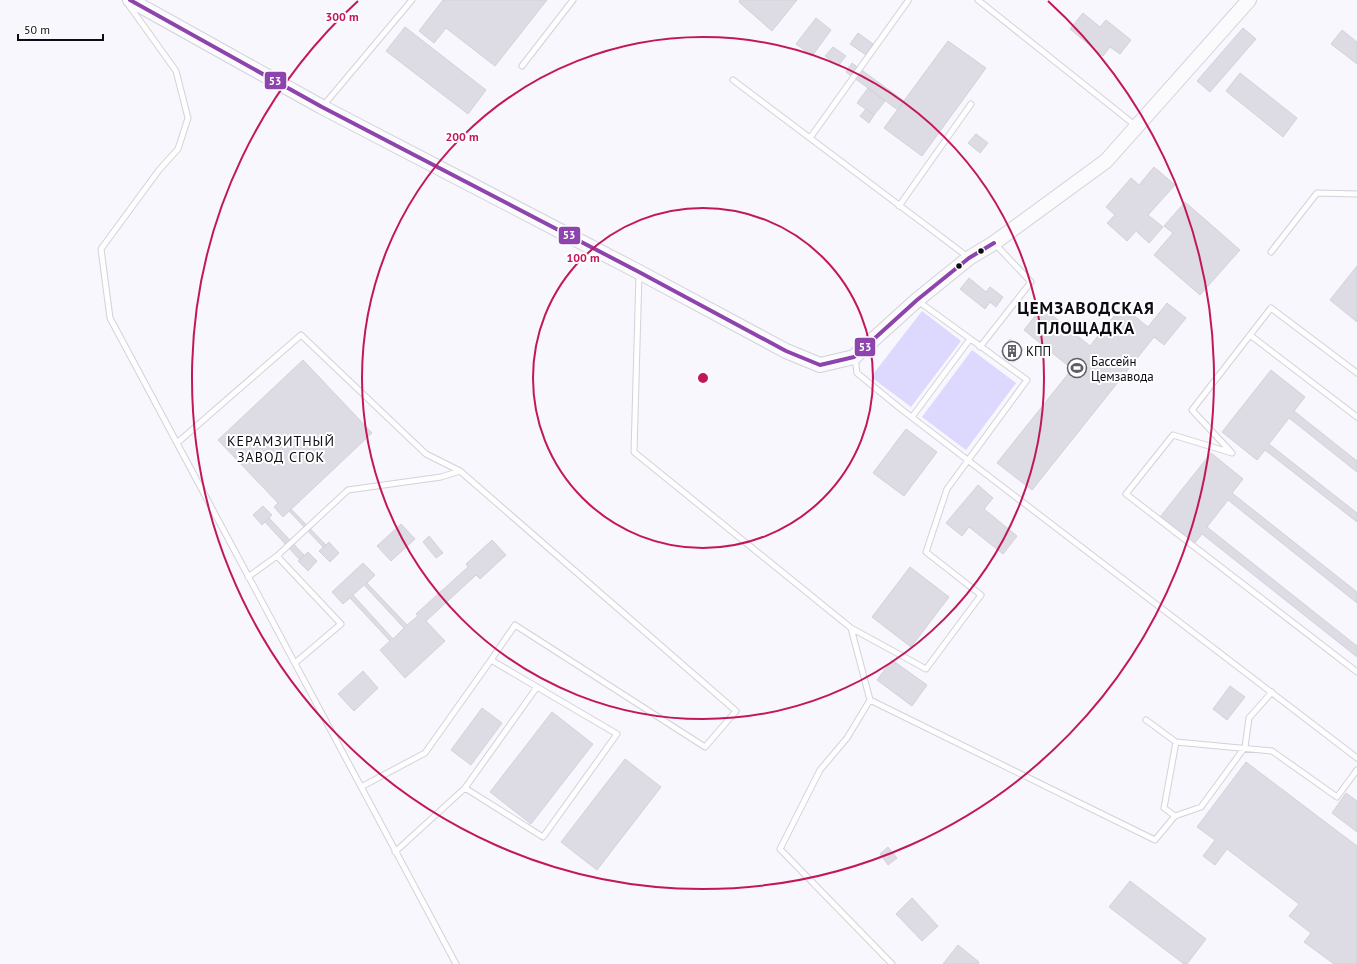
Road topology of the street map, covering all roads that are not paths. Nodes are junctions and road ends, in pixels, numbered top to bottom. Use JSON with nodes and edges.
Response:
{"nodes":[{"id":1,"x":125,"y":0,"type":"edge"},
{"id":2,"x":130,"y":0,"type":"edge"},
{"id":3,"x":412,"y":0,"type":"edge"},
{"id":4,"x":573,"y":0,"type":"edge"},
{"id":5,"x":978,"y":0,"type":"edge"},
{"id":6,"x":1249,"y":0,"type":"edge"},
{"id":7,"x":908,"y":1,"type":"dead end"},
{"id":8,"x":522,"y":66,"type":"dead end"},
{"id":9,"x":733,"y":80,"type":"dead end"},
{"id":10,"x":971,"y":104,"type":"dead end"},
{"id":11,"x":322,"y":107,"type":"junction"},
{"id":12,"x":1137,"y":127,"type":"junction"},
{"id":13,"x":810,"y":138,"type":"junction"},
{"id":14,"x":1357,"y":194,"type":"edge"},
{"id":15,"x":899,"y":206,"type":"junction"},
{"id":16,"x":994,"y":243,"type":"junction"},
{"id":17,"x":1271,"y":252,"type":"dead end"},
{"id":18,"x":969,"y":258,"type":"junction"},
{"id":19,"x":639,"y":272,"type":"junction"},
{"id":20,"x":917,"y":300,"type":"junction"},
{"id":21,"x":1250,"y":335,"type":"junction"},
{"id":22,"x":970,"y":340,"type":"junction"},
{"id":23,"x":980,"y":347,"type":"junction"},
{"id":24,"x":854,"y":357,"type":"junction"},
{"id":25,"x":1357,"y":373,"type":"edge"},
{"id":26,"x":912,"y":417,"type":"junction"},
{"id":27,"x":1357,"y":417,"type":"edge"},
{"id":28,"x":178,"y":444,"type":"junction"},
{"id":29,"x":967,"y":461,"type":"junction"},
{"id":30,"x":460,"y":471,"type":"junction"},
{"id":31,"x":277,"y":556,"type":"junction"},
{"id":32,"x":248,"y":577,"type":"junction"},
{"id":33,"x":851,"y":628,"type":"junction"},
{"id":34,"x":491,"y":660,"type":"junction"},
{"id":35,"x":295,"y":663,"type":"junction"},
{"id":36,"x":1357,"y":672,"type":"edge"},
{"id":37,"x":537,"y":687,"type":"junction"},
{"id":38,"x":1272,"y":692,"type":"junction"},
{"id":39,"x":870,"y":700,"type":"junction"},
{"id":40,"x":1146,"y":720,"type":"dead end"},
{"id":41,"x":1176,"y":742,"type":"junction"},
{"id":42,"x":1245,"y":747,"type":"junction"},
{"id":43,"x":1357,"y":758,"type":"edge"},
{"id":44,"x":1357,"y":770,"type":"edge"},
{"id":45,"x":360,"y":787,"type":"junction"},
{"id":46,"x":465,"y":788,"type":"junction"},
{"id":47,"x":1175,"y":816,"type":"junction"},
{"id":48,"x":395,"y":852,"type":"junction"},
{"id":49,"x":456,"y":964,"type":"edge"},
{"id":50,"x":892,"y":964,"type":"edge"}],
"edges":[{"from":1,"to":28,"type":"lane"},
{"from":2,"to":11,"type":"street"},
{"from":3,"to":11,"type":"lane"},
{"from":4,"to":8,"type":"lane"},
{"from":5,"to":12,"type":"lane"},
{"from":6,"to":12,"type":"street"},
{"from":7,"to":13,"type":"lane"},
{"from":9,"to":13,"type":"lane"},
{"from":10,"to":15,"type":"lane"},
{"from":11,"to":19,"type":"street"},
{"from":12,"to":16,"type":"street"},
{"from":13,"to":15,"type":"lane"},
{"from":14,"to":17,"type":"lane"},
{"from":15,"to":18,"type":"lane"},
{"from":16,"to":18,"type":"street"},
{"from":16,"to":23,"type":"lane"},
{"from":18,"to":20,"type":"street"},
{"from":19,"to":24,"type":"street"},
{"from":19,"to":33,"type":"lane"},
{"from":20,"to":22,"type":"lane"},
{"from":20,"to":24,"type":"street"},
{"from":21,"to":25,"type":"lane"},
{"from":21,"to":27,"type":"lane"},
{"from":21,"to":36,"type":"lane"},
{"from":22,"to":23,"type":"lane"},
{"from":22,"to":26,"type":"lane"},
{"from":23,"to":29,"type":"lane"},
{"from":24,"to":26,"type":"lane"},
{"from":26,"to":29,"type":"lane"},
{"from":28,"to":30,"type":"lane"},
{"from":28,"to":32,"type":"lane"},
{"from":29,"to":33,"type":"lane"},
{"from":29,"to":38,"type":"lane"},
{"from":30,"to":31,"type":"lane"},
{"from":30,"to":34,"type":"lane"},
{"from":31,"to":32,"type":"lane"},
{"from":31,"to":35,"type":"lane"},
{"from":32,"to":35,"type":"lane"},
{"from":33,"to":39,"type":"lane"},
{"from":34,"to":37,"type":"lane"},
{"from":34,"to":45,"type":"lane"},
{"from":35,"to":45,"type":"lane"},
{"from":37,"to":46,"type":"lane"},
{"from":37,"to":46,"type":"lane"},
{"from":38,"to":42,"type":"lane"},
{"from":38,"to":43,"type":"lane"},
{"from":39,"to":47,"type":"lane"},
{"from":39,"to":50,"type":"lane"},
{"from":40,"to":41,"type":"lane"},
{"from":41,"to":42,"type":"lane"},
{"from":41,"to":47,"type":"lane"},
{"from":42,"to":44,"type":"lane"},
{"from":42,"to":47,"type":"lane"},
{"from":45,"to":48,"type":"lane"},
{"from":46,"to":48,"type":"lane"},
{"from":48,"to":49,"type":"lane"}]}
